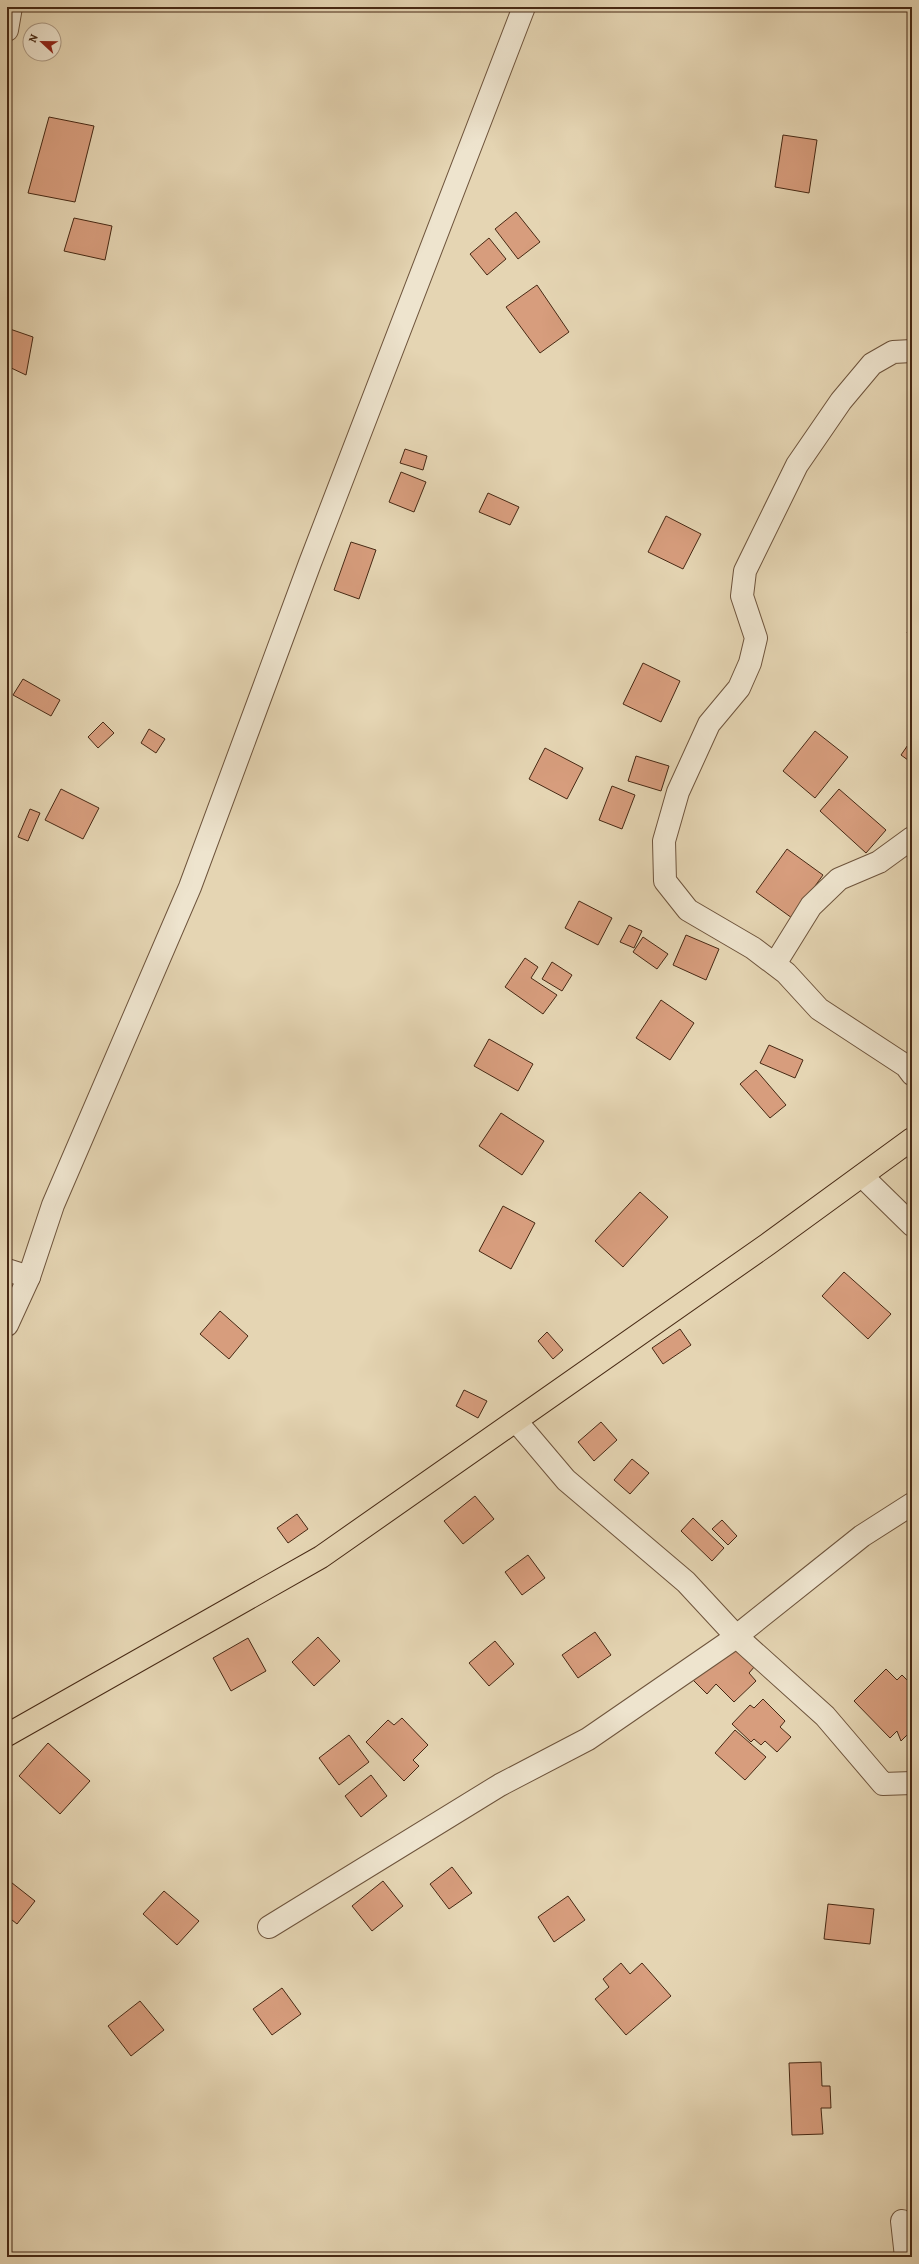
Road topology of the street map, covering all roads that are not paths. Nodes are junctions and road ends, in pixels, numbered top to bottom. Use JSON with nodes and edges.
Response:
{"nodes":[{"id":1,"x":11,"y":7,"type":"edge"},
{"id":2,"x":524,"y":7,"type":"edge"},
{"id":3,"x":7,"y":30,"type":"edge"},
{"id":4,"x":912,"y":350,"type":"edge"},
{"id":5,"x":912,"y":838,"type":"edge"},
{"id":6,"x":775,"y":964,"type":"junction"},
{"id":7,"x":912,"y":1074,"type":"edge"},
{"id":8,"x":912,"y":1139,"type":"edge"},
{"id":9,"x":862,"y":1176,"type":"junction"},
{"id":10,"x":912,"y":1225,"type":"edge"},
{"id":11,"x":7,"y":1270,"type":"edge"},
{"id":12,"x":29,"y":1277,"type":"junction"},
{"id":13,"x":7,"y":1325,"type":"edge"},
{"id":14,"x":516,"y":1421,"type":"junction"},
{"id":15,"x":912,"y":1504,"type":"edge"},
{"id":16,"x":736,"y":1636,"type":"junction"},
{"id":17,"x":7,"y":1735,"type":"edge"},
{"id":18,"x":912,"y":1782,"type":"edge"},
{"id":19,"x":269,"y":1927,"type":"dead end"},
{"id":20,"x":902,"y":2221,"type":"dead end"},
{"id":21,"x":906,"y":2257,"type":"edge"}],
"edges":[{"from":1,"to":3,"type":"street"},
{"from":2,"to":12,"type":"street"},
{"from":4,"to":6,"type":"street"},
{"from":5,"to":6,"type":"street"},
{"from":6,"to":7,"type":"street"},
{"from":8,"to":9,"type":"main road"},
{"from":9,"to":10,"type":"street"},
{"from":9,"to":14,"type":"main road"},
{"from":11,"to":12,"type":"street"},
{"from":12,"to":13,"type":"street"},
{"from":14,"to":16,"type":"street"},
{"from":14,"to":17,"type":"main road"},
{"from":15,"to":16,"type":"street"},
{"from":16,"to":18,"type":"street"},
{"from":16,"to":19,"type":"street"},
{"from":20,"to":21,"type":"street"}]}
